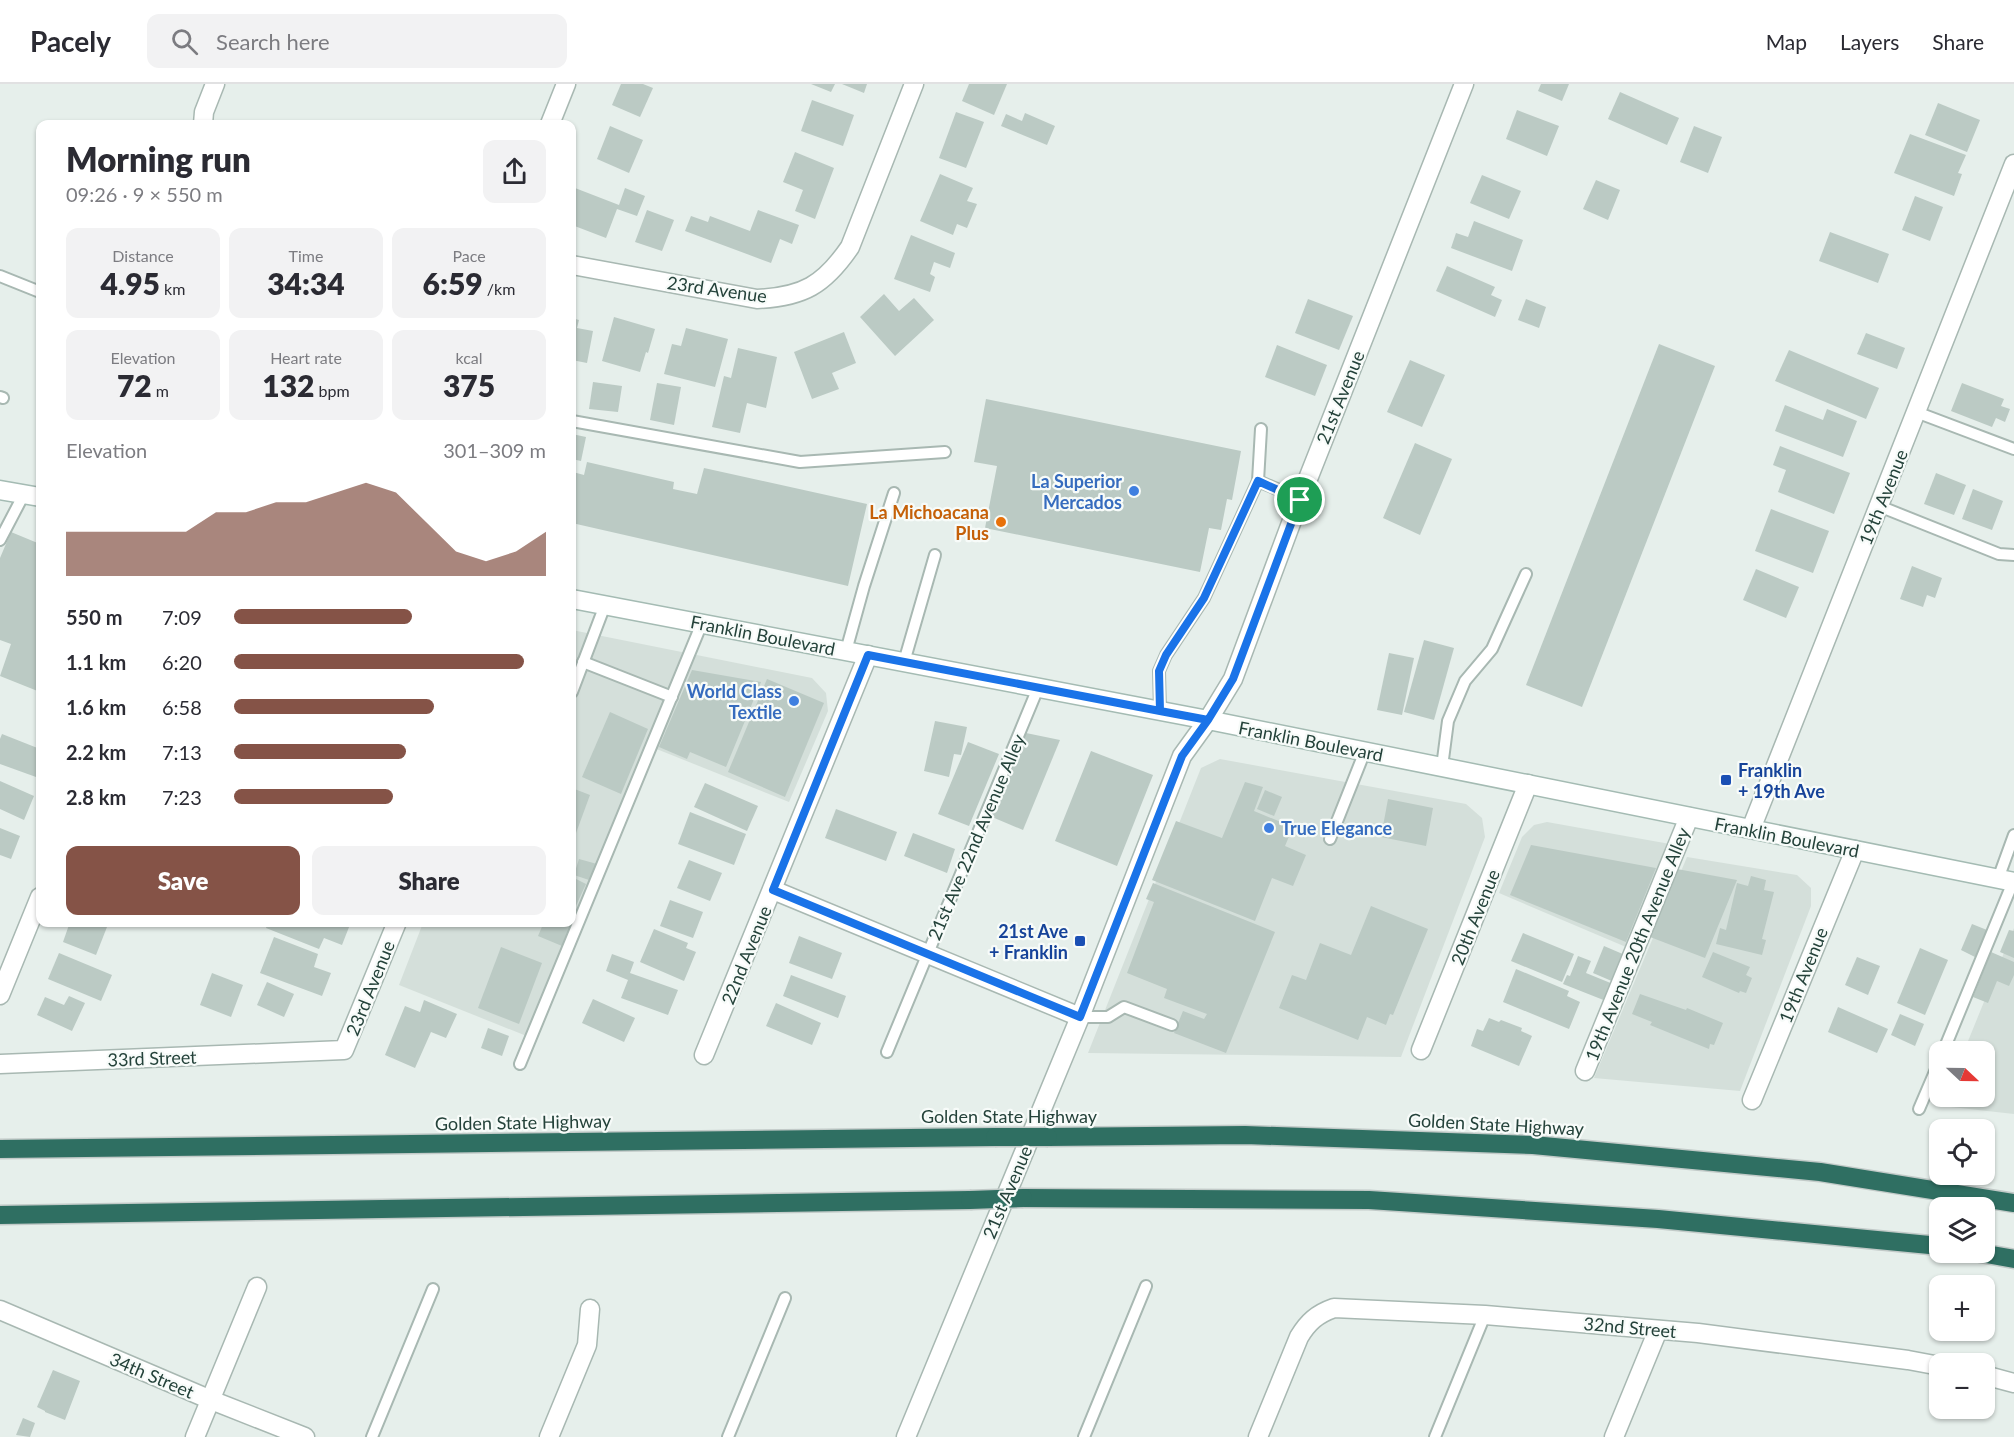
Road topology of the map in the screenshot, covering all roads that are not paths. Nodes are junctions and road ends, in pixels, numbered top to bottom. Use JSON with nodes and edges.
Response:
{"nodes":[{"id":1,"x":215,"y":84,"type":"edge"},
{"id":2,"x":566,"y":84,"type":"edge"},
{"id":3,"x":914,"y":84,"type":"edge"},
{"id":4,"x":1464,"y":84,"type":"edge"},
{"id":5,"x":203,"y":120,"type":"edge"},
{"id":6,"x":552,"y":120,"type":"edge"},
{"id":7,"x":2014,"y":164,"type":"edge"},
{"id":8,"x":576,"y":267,"type":"edge"},
{"id":9,"x":0,"y":276,"type":"edge"},
{"id":10,"x":36,"y":290,"type":"edge"},
{"id":11,"x":1916,"y":412,"type":"junction"},
{"id":12,"x":576,"y":422,"type":"edge"},
{"id":13,"x":1261,"y":429,"type":"dead end"},
{"id":14,"x":2014,"y":449,"type":"edge"},
{"id":15,"x":945,"y":452,"type":"dead end"},
{"id":16,"x":1258,"y":481,"type":"junction"},
{"id":17,"x":0,"y":490,"type":"edge"},
{"id":18,"x":894,"y":494,"type":"dead end"},
{"id":19,"x":32,"y":496,"type":"edge"},
{"id":20,"x":1300,"y":500,"type":"junction"},
{"id":21,"x":1879,"y":506,"type":"junction"},
{"id":22,"x":0,"y":540,"type":"edge"},
{"id":23,"x":935,"y":555,"type":"dead end"},
{"id":24,"x":2014,"y":555,"type":"edge"},
{"id":25,"x":1526,"y":574,"type":"dead end"},
{"id":26,"x":576,"y":600,"type":"edge"},
{"id":27,"x":605,"y":605,"type":"junction"},
{"id":28,"x":702,"y":623,"type":"junction"},
{"id":29,"x":846,"y":651,"type":"junction"},
{"id":30,"x":868,"y":655,"type":"junction"},
{"id":31,"x":583,"y":662,"type":"junction"},
{"id":32,"x":904,"y":662,"type":"junction"},
{"id":33,"x":576,"y":681,"type":"edge"},
{"id":34,"x":1038,"y":688,"type":"junction"},
{"id":35,"x":672,"y":697,"type":"junction"},
{"id":36,"x":1160,"y":711,"type":"junction"},
{"id":37,"x":1208,"y":720,"type":"junction"},
{"id":38,"x":1365,"y":752,"type":"junction"},
{"id":39,"x":1442,"y":767,"type":"junction"},
{"id":40,"x":1528,"y":784,"type":"junction"},
{"id":41,"x":1689,"y":817,"type":"junction"},
{"id":42,"x":1751,"y":829,"type":"junction"},
{"id":43,"x":2014,"y":835,"type":"edge"},
{"id":44,"x":1330,"y":839,"type":"dead end"},
{"id":45,"x":1855,"y":850,"type":"junction"},
{"id":46,"x":2008,"y":881,"type":"edge"},
{"id":47,"x":773,"y":890,"type":"junction"},
{"id":48,"x":36,"y":907,"type":"edge"},
{"id":49,"x":395,"y":927,"type":"edge"},
{"id":50,"x":928,"y":954,"type":"junction"},
{"id":51,"x":0,"y":996,"type":"edge"},
{"id":52,"x":1080,"y":1017,"type":"junction"},
{"id":53,"x":1172,"y":1025,"type":"dead end"},
{"id":54,"x":1947,"y":1041,"type":"edge"},
{"id":55,"x":1421,"y":1050,"type":"dead end"},
{"id":56,"x":305,"y":1052,"type":"joint"},
{"id":57,"x":887,"y":1052,"type":"dead end"},
{"id":58,"x":705,"y":1055,"type":"dead end"},
{"id":59,"x":0,"y":1064,"type":"edge"},
{"id":60,"x":520,"y":1064,"type":"dead end"},
{"id":61,"x":1585,"y":1071,"type":"dead end"},
{"id":62,"x":1929,"y":1086,"type":"edge"},
{"id":63,"x":1752,"y":1100,"type":"dead end"},
{"id":64,"x":1919,"y":1109,"type":"dead end"},
{"id":65,"x":0,"y":1149,"type":"edge"},
{"id":66,"x":2014,"y":1203,"type":"edge"},
{"id":67,"x":0,"y":1215,"type":"edge"},
{"id":68,"x":1929,"y":1245,"type":"edge"},
{"id":69,"x":1995,"y":1256,"type":"edge"},
{"id":70,"x":2014,"y":1259,"type":"edge"},
{"id":71,"x":1146,"y":1286,"type":"dead end"},
{"id":72,"x":257,"y":1287,"type":"dead end"},
{"id":73,"x":433,"y":1289,"type":"dead end"},
{"id":74,"x":785,"y":1298,"type":"dead end"},
{"id":75,"x":590,"y":1309,"type":"dead end"},
{"id":76,"x":0,"y":1310,"type":"edge"},
{"id":77,"x":1485,"y":1315,"type":"junction"},
{"id":78,"x":1658,"y":1330,"type":"junction"},
{"id":79,"x":1929,"y":1364,"type":"edge"},
{"id":80,"x":1995,"y":1378,"type":"edge"},
{"id":81,"x":2014,"y":1383,"type":"edge"},
{"id":82,"x":211,"y":1400,"type":"junction"},
{"id":83,"x":195,"y":1437,"type":"edge"},
{"id":84,"x":305,"y":1437,"type":"edge"},
{"id":85,"x":372,"y":1437,"type":"edge"},
{"id":86,"x":549,"y":1437,"type":"edge"},
{"id":87,"x":728,"y":1437,"type":"edge"},
{"id":88,"x":906,"y":1437,"type":"edge"},
{"id":89,"x":1084,"y":1437,"type":"edge"},
{"id":90,"x":1258,"y":1437,"type":"edge"},
{"id":91,"x":1435,"y":1437,"type":"edge"},
{"id":92,"x":1614,"y":1437,"type":"edge"}],
"edges":[{"from":1,"to":5,"type":"street"},
{"from":2,"to":6,"type":"street"},
{"from":3,"to":8,"type":"street","name":"23rd Avenue"},
{"from":4,"to":20,"type":"street","name":"21st Avenue"},
{"from":7,"to":11,"type":"street","name":"19th Avenue"},
{"from":9,"to":10,"type":"lane"},
{"from":11,"to":14,"type":"lane"},
{"from":11,"to":21,"type":"street","name":"19th Avenue"},
{"from":12,"to":15,"type":"lane"},
{"from":13,"to":16,"type":"lane"},
{"from":16,"to":20,"type":"lane"},
{"from":16,"to":36,"type":"lane"},
{"from":17,"to":19,"type":"street"},
{"from":18,"to":29,"type":"lane"},
{"from":19,"to":22,"type":"lane"},
{"from":20,"to":37,"type":"street","name":"21st Avenue"},
{"from":21,"to":24,"type":"lane"},
{"from":21,"to":42,"type":"street","name":"19th Avenue"},
{"from":23,"to":32,"type":"lane"},
{"from":25,"to":39,"type":"lane"},
{"from":26,"to":27,"type":"street","name":"Franklin Boulevard"},
{"from":27,"to":28,"type":"street","name":"Franklin Boulevard"},
{"from":27,"to":31,"type":"lane"},
{"from":28,"to":29,"type":"street","name":"Franklin Boulevard"},
{"from":28,"to":35,"type":"lane"},
{"from":29,"to":30,"type":"street","name":"Franklin Boulevard"},
{"from":30,"to":32,"type":"street","name":"Franklin Boulevard"},
{"from":30,"to":47,"type":"street","name":"22nd Avenue"},
{"from":31,"to":33,"type":"lane"},
{"from":31,"to":35,"type":"lane"},
{"from":32,"to":34,"type":"street","name":"Franklin Boulevard"},
{"from":34,"to":36,"type":"street","name":"Franklin Boulevard"},
{"from":34,"to":50,"type":"lane","name":"21st Ave 22nd Avenue Alley"},
{"from":35,"to":60,"type":"lane"},
{"from":36,"to":37,"type":"street","name":"Franklin Boulevard"},
{"from":37,"to":38,"type":"street","name":"Franklin Boulevard"},
{"from":37,"to":52,"type":"street","name":"21st Avenue"},
{"from":38,"to":39,"type":"street","name":"Franklin Boulevard"},
{"from":38,"to":44,"type":"lane"},
{"from":39,"to":40,"type":"street","name":"Franklin Boulevard"},
{"from":40,"to":41,"type":"street","name":"Franklin Boulevard"},
{"from":40,"to":55,"type":"street","name":"20th Avenue"},
{"from":41,"to":42,"type":"street","name":"Franklin Boulevard"},
{"from":41,"to":61,"type":"street","name":"19th Avenue 20th Avenue Alley"},
{"from":42,"to":45,"type":"street","name":"Franklin Boulevard"},
{"from":43,"to":46,"type":"lane"},
{"from":45,"to":46,"type":"street","name":"Franklin Boulevard"},
{"from":45,"to":63,"type":"street","name":"19th Avenue"},
{"from":46,"to":54,"type":"lane"},
{"from":47,"to":50,"type":"street"},
{"from":47,"to":58,"type":"street","name":"22nd Avenue"},
{"from":48,"to":51,"type":"street"},
{"from":49,"to":56,"type":"street","name":"23rd Avenue"},
{"from":50,"to":52,"type":"street"},
{"from":50,"to":57,"type":"lane","name":"21st Ave 22nd Avenue Alley"},
{"from":52,"to":53,"type":"lane"},
{"from":52,"to":88,"type":"street","name":"21st Avenue"},
{"from":56,"to":59,"type":"street","name":"33rd Street"},
{"from":62,"to":64,"type":"lane"},
{"from":65,"to":66,"type":"highway","name":"Golden State Highway","bridge":true},
{"from":67,"to":68,"type":"highway","bridge":true},
{"from":69,"to":70,"type":"highway"},
{"from":71,"to":89,"type":"lane"},
{"from":72,"to":82,"type":"street"},
{"from":73,"to":85,"type":"lane"},
{"from":74,"to":87,"type":"lane"},
{"from":75,"to":86,"type":"street"},
{"from":76,"to":82,"type":"street","name":"34th Street"},
{"from":77,"to":78,"type":"street","name":"32nd Street"},
{"from":77,"to":90,"type":"street","name":"32nd Street"},
{"from":77,"to":91,"type":"lane"},
{"from":78,"to":79,"type":"street","name":"32nd Street"},
{"from":78,"to":92,"type":"street"},
{"from":80,"to":81,"type":"street"},
{"from":82,"to":83,"type":"street"},
{"from":82,"to":84,"type":"street","name":"34th Street"}]}
